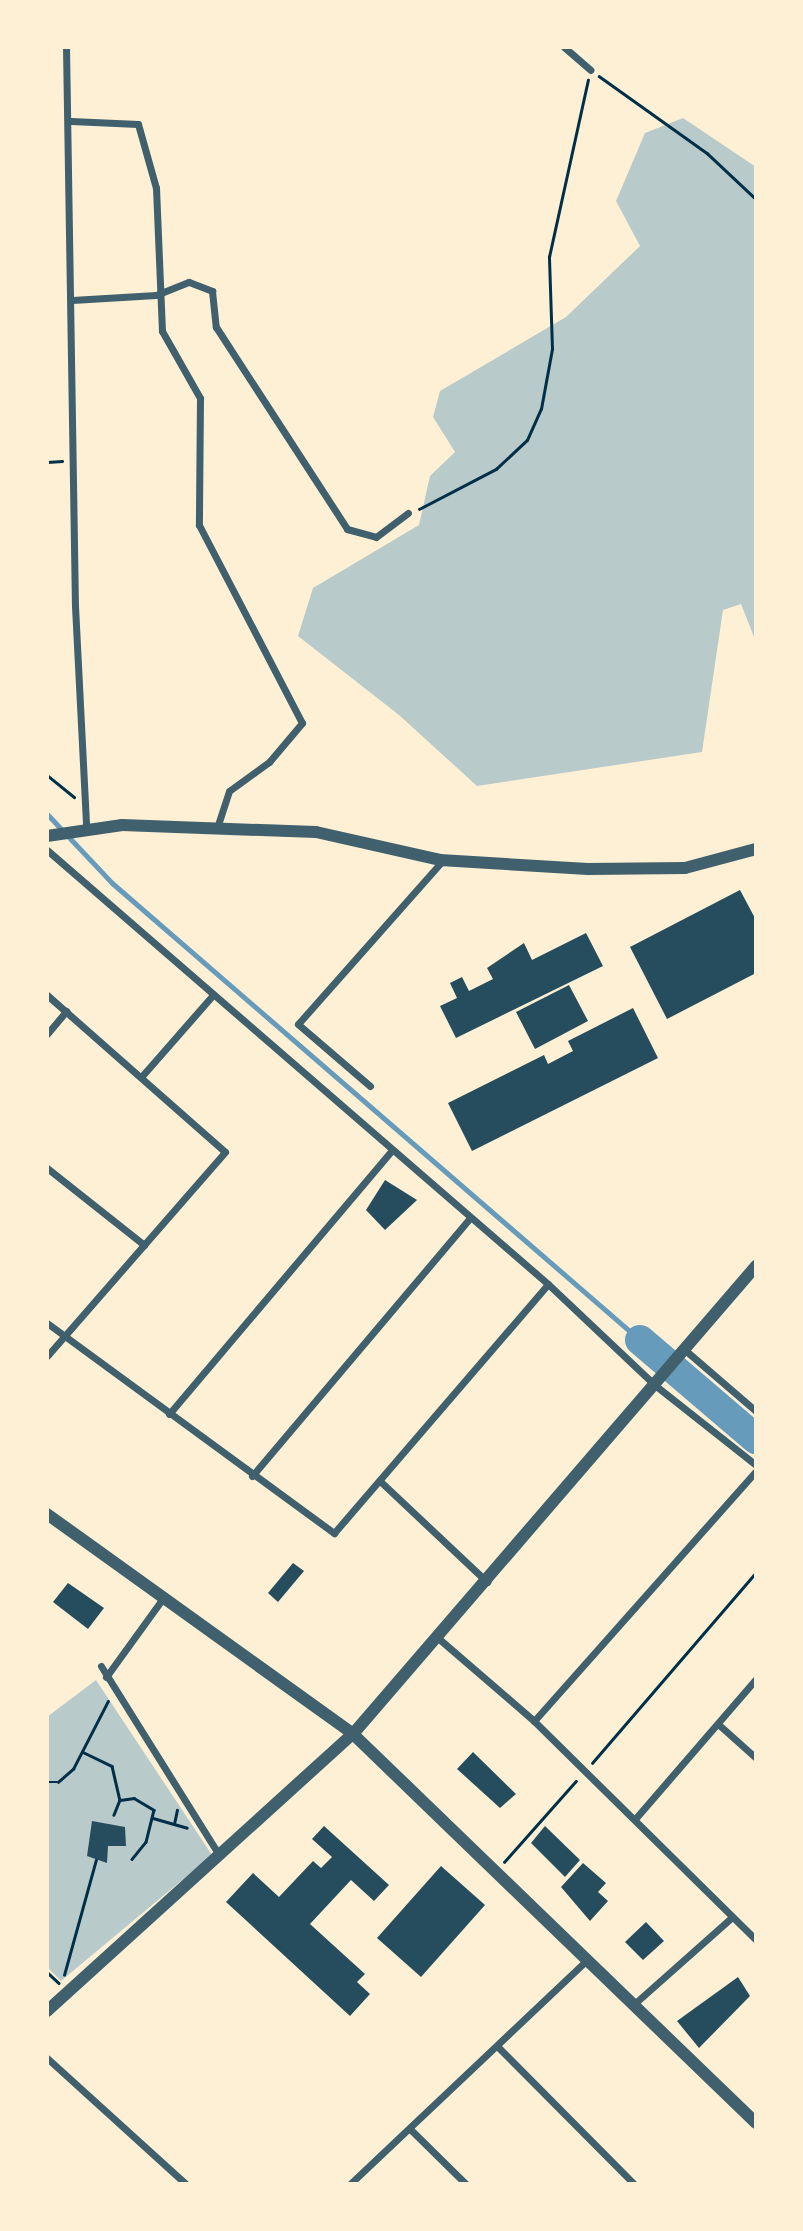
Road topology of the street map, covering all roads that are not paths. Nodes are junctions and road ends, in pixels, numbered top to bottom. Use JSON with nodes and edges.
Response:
{"nodes":[{"id":1,"x":66,"y":47,"type":"edge"},
{"id":2,"x":564,"y":47,"type":"edge"},
{"id":3,"x":590,"y":70,"type":"road end"},
{"id":4,"x":71,"y":121,"type":"junction"},
{"id":5,"x":156,"y":295,"type":"junction"},
{"id":6,"x":72,"y":300,"type":"junction"},
{"id":7,"x":408,"y":513,"type":"road end"},
{"id":8,"x":82,"y":827,"type":"junction"},
{"id":9,"x":217,"y":827,"type":"junction"},
{"id":10,"x":47,"y":836,"type":"edge"},
{"id":11,"x":756,"y":849,"type":"edge"},
{"id":12,"x":47,"y":850,"type":"edge"},
{"id":13,"x":444,"y":860,"type":"junction"},
{"id":14,"x":47,"y":995,"type":"edge"},
{"id":15,"x":213,"y":995,"type":"junction"},
{"id":16,"x":66,"y":1011,"type":"junction"},
{"id":17,"x":47,"y":1034,"type":"edge"},
{"id":18,"x":142,"y":1076,"type":"junction"},
{"id":19,"x":370,"y":1086,"type":"dead end"},
{"id":20,"x":391,"y":1152,"type":"junction"},
{"id":21,"x":47,"y":1168,"type":"edge"},
{"id":22,"x":470,"y":1218,"type":"junction"},
{"id":23,"x":144,"y":1245,"type":"junction"},
{"id":24,"x":756,"y":1266,"type":"edge"},
{"id":25,"x":548,"y":1284,"type":"junction"},
{"id":26,"x":47,"y":1323,"type":"edge"},
{"id":27,"x":65,"y":1335,"type":"junction"},
{"id":28,"x":681,"y":1355,"type":"junction"},
{"id":29,"x":47,"y":1356,"type":"edge"},
{"id":30,"x":659,"y":1382,"type":"junction"},
{"id":31,"x":756,"y":1411,"type":"edge"},
{"id":32,"x":169,"y":1414,"type":"junction"},
{"id":33,"x":756,"y":1465,"type":"edge"},
{"id":34,"x":756,"y":1471,"type":"edge"},
{"id":35,"x":251,"y":1476,"type":"junction"},
{"id":36,"x":381,"y":1482,"type":"junction"},
{"id":37,"x":47,"y":1514,"type":"edge"},
{"id":38,"x":487,"y":1581,"type":"junction"},
{"id":39,"x":164,"y":1597,"type":"junction"},
{"id":40,"x":438,"y":1638,"type":"junction"},
{"id":41,"x":101,"y":1666,"type":"dead end"},
{"id":42,"x":106,"y":1677,"type":"junction"},
{"id":43,"x":756,"y":1679,"type":"edge"},
{"id":44,"x":534,"y":1721,"type":"junction"},
{"id":45,"x":718,"y":1724,"type":"junction"},
{"id":46,"x":353,"y":1734,"type":"junction"},
{"id":47,"x":756,"y":1758,"type":"edge"},
{"id":48,"x":635,"y":1819,"type":"junction"},
{"id":49,"x":219,"y":1855,"type":"junction"},
{"id":50,"x":732,"y":1917,"type":"junction"},
{"id":51,"x":756,"y":1940,"type":"edge"},
{"id":52,"x":587,"y":1960,"type":"junction"},
{"id":53,"x":633,"y":2005,"type":"junction"},
{"id":54,"x":52,"y":2006,"type":"edge"},
{"id":55,"x":497,"y":2046,"type":"junction"},
{"id":56,"x":47,"y":2058,"type":"edge"},
{"id":57,"x":756,"y":2123,"type":"edge"},
{"id":58,"x":410,"y":2129,"type":"junction"},
{"id":59,"x":186,"y":2184,"type":"edge"},
{"id":60,"x":350,"y":2184,"type":"edge"},
{"id":61,"x":466,"y":2184,"type":"edge"},
{"id":62,"x":634,"y":2184,"type":"edge"}],
"edges":[{"from":1,"to":4,"type":"street"},
{"from":2,"to":3,"type":"street"},
{"from":4,"to":5,"type":"street"},
{"from":4,"to":6,"type":"street"},
{"from":5,"to":6,"type":"street"},
{"from":5,"to":7,"type":"street"},
{"from":5,"to":9,"type":"street"},
{"from":6,"to":8,"type":"street"},
{"from":8,"to":9,"type":"street"},
{"from":8,"to":10,"type":"street"},
{"from":9,"to":13,"type":"street"},
{"from":11,"to":13,"type":"street"},
{"from":12,"to":15,"type":"street"},
{"from":13,"to":19,"type":"street"},
{"from":14,"to":16,"type":"street"},
{"from":15,"to":18,"type":"street"},
{"from":15,"to":20,"type":"street"},
{"from":16,"to":17,"type":"street"},
{"from":16,"to":18,"type":"street"},
{"from":18,"to":23,"type":"street"},
{"from":20,"to":22,"type":"street"},
{"from":20,"to":32,"type":"street"},
{"from":21,"to":23,"type":"street"},
{"from":22,"to":25,"type":"street"},
{"from":22,"to":35,"type":"street"},
{"from":23,"to":27,"type":"street"},
{"from":24,"to":28,"type":"street"},
{"from":25,"to":30,"type":"street"},
{"from":25,"to":36,"type":"street"},
{"from":26,"to":27,"type":"street"},
{"from":27,"to":29,"type":"street"},
{"from":27,"to":32,"type":"street"},
{"from":28,"to":30,"type":"street"},
{"from":28,"to":31,"type":"street"},
{"from":30,"to":33,"type":"street"},
{"from":30,"to":38,"type":"street"},
{"from":32,"to":35,"type":"street"},
{"from":34,"to":44,"type":"street"},
{"from":35,"to":36,"type":"street"},
{"from":36,"to":38,"type":"street"},
{"from":37,"to":39,"type":"street"},
{"from":38,"to":40,"type":"street"},
{"from":39,"to":42,"type":"street"},
{"from":39,"to":46,"type":"street"},
{"from":40,"to":44,"type":"street"},
{"from":40,"to":46,"type":"street"},
{"from":41,"to":42,"type":"street"},
{"from":42,"to":49,"type":"street"},
{"from":43,"to":45,"type":"street"},
{"from":44,"to":48,"type":"street"},
{"from":45,"to":47,"type":"street"},
{"from":45,"to":48,"type":"street"},
{"from":46,"to":49,"type":"street"},
{"from":46,"to":52,"type":"street"},
{"from":48,"to":50,"type":"street"},
{"from":49,"to":54,"type":"street"},
{"from":50,"to":51,"type":"street"},
{"from":50,"to":53,"type":"street"},
{"from":52,"to":53,"type":"street"},
{"from":52,"to":55,"type":"street"},
{"from":53,"to":57,"type":"street"},
{"from":55,"to":58,"type":"street"},
{"from":55,"to":62,"type":"street"},
{"from":56,"to":59,"type":"street"},
{"from":58,"to":60,"type":"street"},
{"from":58,"to":61,"type":"street"}]}
